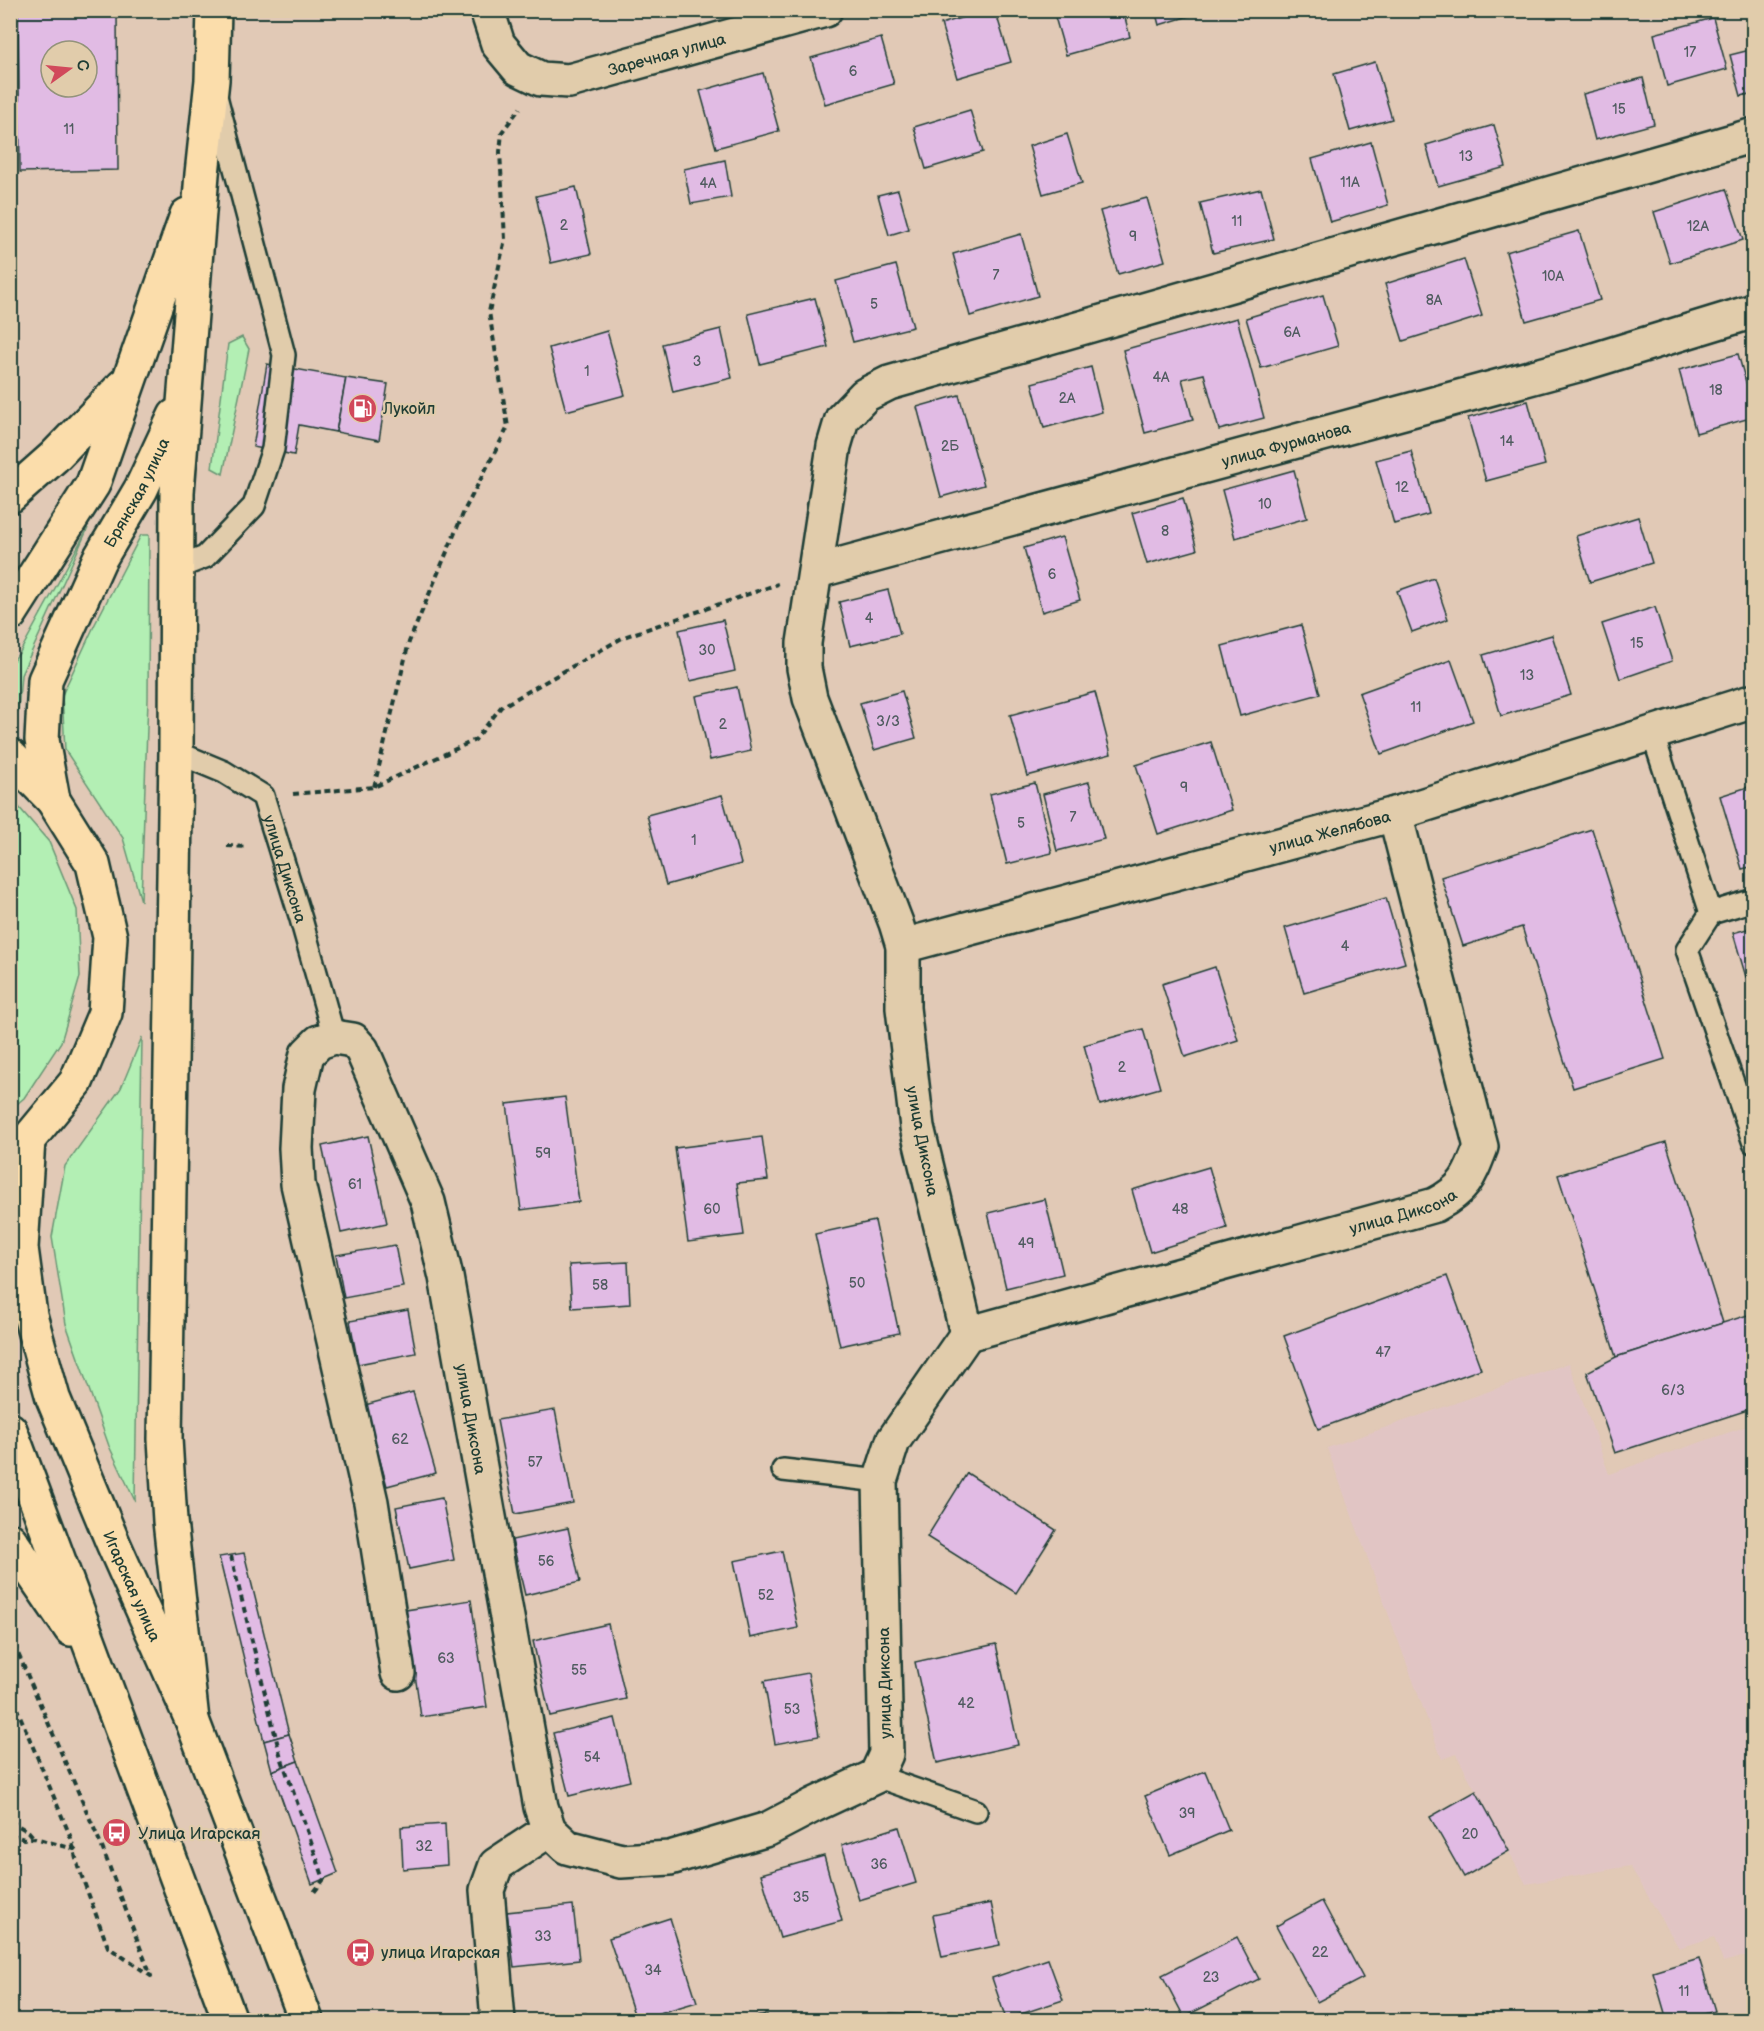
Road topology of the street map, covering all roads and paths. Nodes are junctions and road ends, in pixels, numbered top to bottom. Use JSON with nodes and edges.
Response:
{"nodes":[{"id":1,"x":214,"y":10,"type":"edge"},
{"id":2,"x":488,"y":10,"type":"edge"},
{"id":3,"x":825,"y":10,"type":"edge"},
{"id":4,"x":541,"y":79,"type":"junction"},
{"id":5,"x":212,"y":80,"type":"junction"},
{"id":6,"x":1754,"y":135,"type":"edge"},
{"id":7,"x":202,"y":174,"type":"junction"},
{"id":8,"x":1754,"y":311,"type":"edge"},
{"id":9,"x":129,"y":381,"type":"junction"},
{"id":10,"x":184,"y":398,"type":"junction"},
{"id":11,"x":10,"y":496,"type":"edge"},
{"id":12,"x":177,"y":568,"type":"junction"},
{"id":13,"x":817,"y":571,"type":"junction"},
{"id":14,"x":10,"y":614,"type":"edge"},
{"id":15,"x":1754,"y":701,"type":"edge"},
{"id":16,"x":1652,"y":732,"type":"junction"},
{"id":17,"x":176,"y":752,"type":"junction"},
{"id":18,"x":10,"y":756,"type":"edge"},
{"id":19,"x":374,"y":787,"type":"junction"},
{"id":20,"x":263,"y":796,"type":"junction"},
{"id":21,"x":54,"y":800,"type":"junction"},
{"id":22,"x":1395,"y":814,"type":"junction"},
{"id":23,"x":227,"y":846,"type":"dead end"},
{"id":24,"x":240,"y":846,"type":"dead end"},
{"id":25,"x":1754,"y":900,"type":"edge"},
{"id":26,"x":1711,"y":913,"type":"junction"},
{"id":27,"x":903,"y":946,"type":"junction"},
{"id":28,"x":334,"y":1037,"type":"junction"},
{"id":29,"x":1754,"y":1143,"type":"edge"},
{"id":30,"x":19,"y":1145,"type":"edge"},
{"id":31,"x":967,"y":1334,"type":"junction"},
{"id":32,"x":10,"y":1430,"type":"edge"},
{"id":33,"x":783,"y":1470,"type":"dead end"},
{"id":34,"x":880,"y":1481,"type":"junction"},
{"id":35,"x":10,"y":1540,"type":"edge"},
{"id":36,"x":231,"y":1556,"type":"dead end"},
{"id":37,"x":10,"y":1635,"type":"edge"},
{"id":38,"x":99,"y":1670,"type":"junction"},
{"id":39,"x":398,"y":1673,"type":"dead end"},
{"id":40,"x":10,"y":1692,"type":"edge"},
{"id":41,"x":192,"y":1720,"type":"junction"},
{"id":42,"x":876,"y":1776,"type":"junction"},
{"id":43,"x":976,"y":1811,"type":"dead end"},
{"id":44,"x":10,"y":1821,"type":"edge"},
{"id":45,"x":549,"y":1830,"type":"junction"},
{"id":46,"x":10,"y":1834,"type":"edge"},
{"id":47,"x":34,"y":1838,"type":"junction"},
{"id":48,"x":76,"y":1847,"type":"junction"},
{"id":49,"x":312,"y":1895,"type":"dead end"},
{"id":50,"x":230,"y":2020,"type":"edge"},
{"id":51,"x":306,"y":2020,"type":"edge"},
{"id":52,"x":498,"y":2020,"type":"edge"}],
"edges":[{"from":1,"to":5,"type":"main road","name":"Брянская улица"},
{"from":2,"to":4,"type":"street"},
{"from":3,"to":4,"type":"street","name":"Заречная улица"},
{"from":4,"to":19,"type":"path"},
{"from":5,"to":7,"type":"main road","name":"Брянская улица"},
{"from":5,"to":12,"type":"lane"},
{"from":6,"to":13,"type":"street","name":"улица Диксона"},
{"from":7,"to":9,"type":"main road","name":"Брянская улица"},
{"from":7,"to":10,"type":"main road","name":"Брянская улица"},
{"from":8,"to":13,"type":"street","name":"улица Фурманова"},
{"from":9,"to":11,"type":"main road"},
{"from":9,"to":14,"type":"main road","name":"Брянская улица"},
{"from":10,"to":12,"type":"main road"},
{"from":10,"to":21,"type":"main road","name":"Брянская улица"},
{"from":12,"to":17,"type":"main road"},
{"from":13,"to":19,"type":"path"},
{"from":13,"to":27,"type":"street","name":"улица Диксона"},
{"from":15,"to":16,"type":"street","name":"улица Желябова"},
{"from":16,"to":22,"type":"street","name":"улица Желябова"},
{"from":16,"to":26,"type":"lane"},
{"from":17,"to":20,"type":"lane","name":"улица Диксона"},
{"from":17,"to":41,"type":"main road"},
{"from":18,"to":21,"type":"main road"},
{"from":19,"to":20,"type":"path"},
{"from":20,"to":28,"type":"lane","name":"улица Диксона"},
{"from":21,"to":30,"type":"main road"},
{"from":22,"to":27,"type":"street","name":"улица Желябова"},
{"from":22,"to":31,"type":"street","name":"улица Диксона"},
{"from":23,"to":24,"type":"path"},
{"from":25,"to":26,"type":"lane"},
{"from":26,"to":29,"type":"lane"},
{"from":27,"to":31,"type":"street","name":"улица Диксона"},
{"from":28,"to":39,"type":"street"},
{"from":28,"to":45,"type":"street","name":"улица Диксона"},
{"from":30,"to":41,"type":"main road","name":"Игарская улица"},
{"from":31,"to":34,"type":"street","name":"улица Диксона"},
{"from":32,"to":38,"type":"main road"},
{"from":33,"to":34,"type":"lane"},
{"from":34,"to":42,"type":"street","name":"улица Диксона"},
{"from":35,"to":38,"type":"main road"},
{"from":36,"to":49,"type":"path"},
{"from":37,"to":48,"type":"path"},
{"from":38,"to":50,"type":"main road"},
{"from":40,"to":48,"type":"path"},
{"from":41,"to":51,"type":"main road","name":"Игарская улица"},
{"from":42,"to":43,"type":"lane"},
{"from":42,"to":45,"type":"street"},
{"from":44,"to":47,"type":"path"},
{"from":45,"to":52,"type":"street"},
{"from":46,"to":47,"type":"path"},
{"from":47,"to":48,"type":"path"}]}
